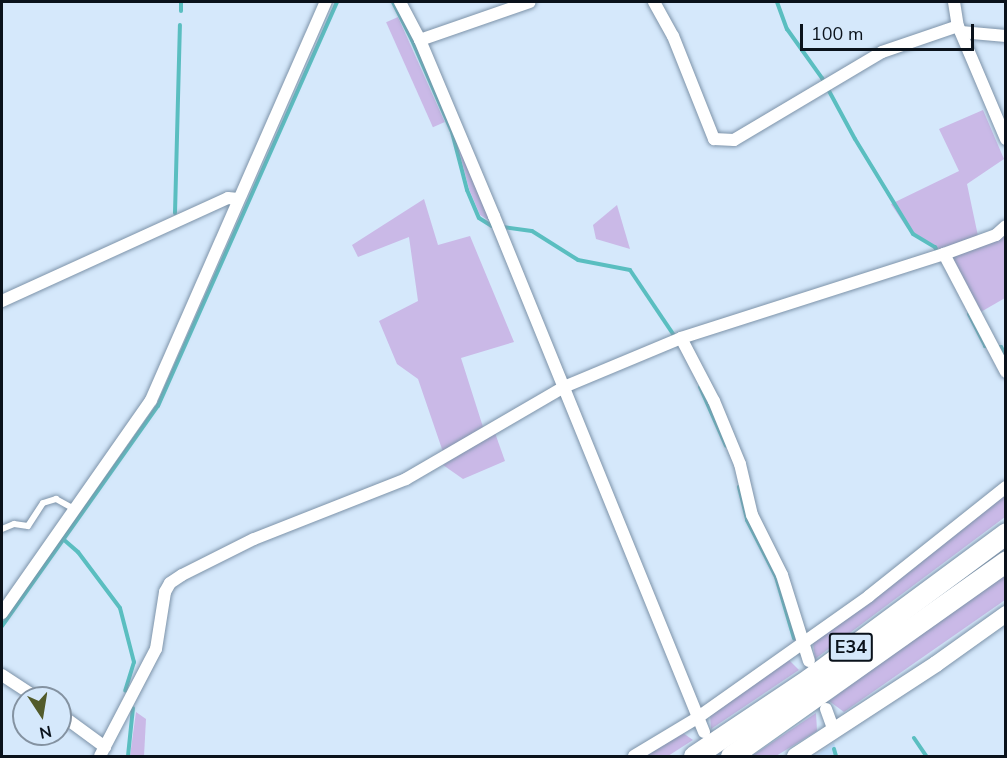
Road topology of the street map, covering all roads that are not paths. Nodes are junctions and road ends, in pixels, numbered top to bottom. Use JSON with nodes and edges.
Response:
{"nodes":[{"id":1,"x":326,"y":2,"type":"edge"},
{"id":2,"x":400,"y":2,"type":"edge"},
{"id":3,"x":530,"y":2,"type":"edge"},
{"id":4,"x":654,"y":2,"type":"edge"},
{"id":5,"x":954,"y":2,"type":"edge"},
{"id":6,"x":960,"y":29,"type":"junction"},
{"id":7,"x":1005,"y":36,"type":"edge"},
{"id":8,"x":420,"y":40,"type":"junction"},
{"id":9,"x":1005,"y":139,"type":"edge"},
{"id":10,"x":238,"y":199,"type":"junction"},
{"id":11,"x":1005,"y":226,"type":"edge"},
{"id":12,"x":939,"y":255,"type":"junction"},
{"id":13,"x":2,"y":301,"type":"edge"},
{"id":14,"x":676,"y":340,"type":"junction"},
{"id":15,"x":1005,"y":372,"type":"edge"},
{"id":16,"x":564,"y":387,"type":"junction"},
{"id":17,"x":1005,"y":487,"type":"edge"},
{"id":18,"x":74,"y":509,"type":"junction"},
{"id":19,"x":2,"y":529,"type":"edge"},
{"id":20,"x":1005,"y":533,"type":"edge"},
{"id":21,"x":1005,"y":561,"type":"edge"},
{"id":22,"x":2,"y":613,"type":"edge"},
{"id":23,"x":1005,"y":614,"type":"edge"},
{"id":24,"x":802,"y":644,"type":"junction"},
{"id":25,"x":809,"y":662,"type":"dead end"},
{"id":26,"x":2,"y":675,"type":"edge"},
{"id":27,"x":19,"y":686,"type":"edge"},
{"id":28,"x":826,"y":709,"type":"dead end"},
{"id":29,"x":697,"y":718,"type":"junction"},
{"id":30,"x":72,"y":725,"type":"edge"},
{"id":31,"x":834,"y":731,"type":"junction"},
{"id":32,"x":704,"y":732,"type":"dead end"},
{"id":33,"x":102,"y":752,"type":"edge"},
{"id":34,"x":634,"y":756,"type":"edge"},
{"id":35,"x":694,"y":756,"type":"edge"},
{"id":36,"x":731,"y":756,"type":"edge"},
{"id":37,"x":795,"y":756,"type":"edge"}],
"edges":[{"from":1,"to":10,"type":"street"},
{"from":2,"to":8,"type":"street"},
{"from":3,"to":8,"type":"street"},
{"from":4,"to":6,"type":"street"},
{"from":5,"to":6,"type":"street"},
{"from":6,"to":7,"type":"street"},
{"from":6,"to":9,"type":"street"},
{"from":8,"to":16,"type":"street"},
{"from":10,"to":13,"type":"street"},
{"from":10,"to":18,"type":"street"},
{"from":11,"to":12,"type":"street"},
{"from":12,"to":14,"type":"street"},
{"from":12,"to":15,"type":"street"},
{"from":14,"to":16,"type":"street"},
{"from":14,"to":24,"type":"street"},
{"from":16,"to":29,"type":"street"},
{"from":16,"to":33,"type":"street"},
{"from":17,"to":24,"type":"street"},
{"from":18,"to":19,"type":"lane"},
{"from":18,"to":22,"type":"street"},
{"from":20,"to":35,"type":"highway","number":"E34"},
{"from":21,"to":36,"type":"highway","number":"E34"},
{"from":23,"to":31,"type":"street"},
{"from":24,"to":25,"type":"street"},
{"from":24,"to":29,"type":"street"},
{"from":26,"to":27,"type":"street"},
{"from":28,"to":31,"type":"street"},
{"from":29,"to":32,"type":"street"},
{"from":29,"to":34,"type":"street"},
{"from":30,"to":33,"type":"street"},
{"from":31,"to":37,"type":"street"}]}
